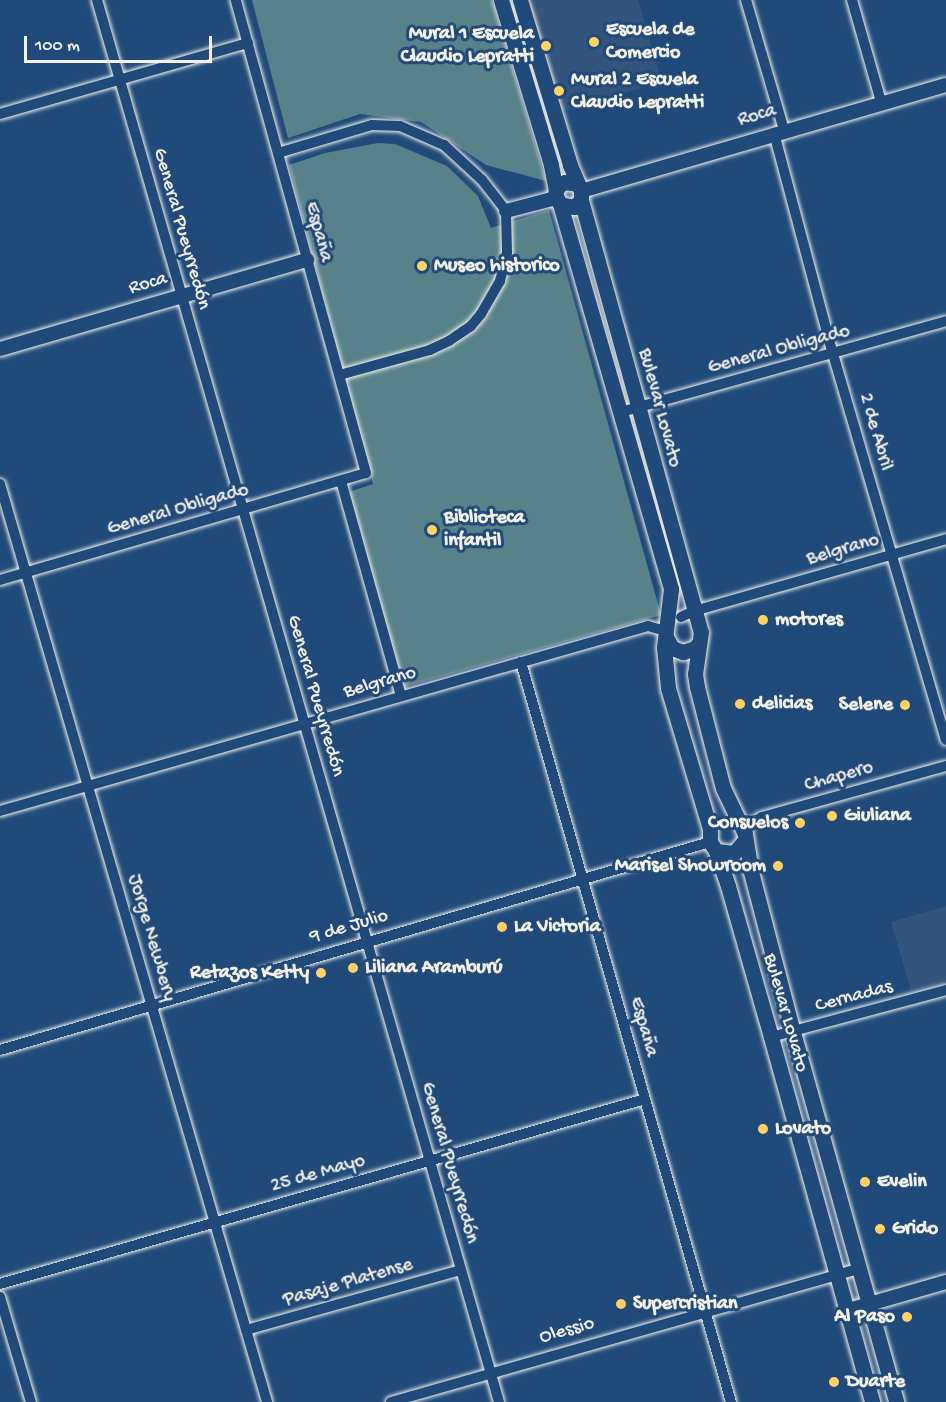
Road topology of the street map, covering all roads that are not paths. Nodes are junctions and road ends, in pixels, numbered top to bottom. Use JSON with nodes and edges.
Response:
{"nodes":[{"id":1,"x":97,"y":0,"type":"edge"},
{"id":2,"x":236,"y":0,"type":"edge"},
{"id":3,"x":501,"y":0,"type":"edge"},
{"id":4,"x":520,"y":0,"type":"edge"},
{"id":5,"x":746,"y":0,"type":"edge"},
{"id":6,"x":852,"y":0,"type":"edge"},
{"id":7,"x":248,"y":44,"type":"junction"},
{"id":8,"x":120,"y":80,"type":"junction"},
{"id":9,"x":946,"y":85,"type":"edge"},
{"id":10,"x":881,"y":102,"type":"junction"},
{"id":11,"x":0,"y":114,"type":"edge"},
{"id":12,"x":779,"y":132,"type":"junction"},
{"id":13,"x":278,"y":153,"type":"junction"},
{"id":14,"x":580,"y":191,"type":"junction"},
{"id":15,"x":557,"y":197,"type":"junction"},
{"id":16,"x":506,"y":211,"type":"junction"},
{"id":17,"x":307,"y":260,"type":"junction"},
{"id":18,"x":181,"y":297,"type":"junction"},
{"id":19,"x":946,"y":321,"type":"edge"},
{"id":20,"x":0,"y":349,"type":"edge"},
{"id":21,"x":833,"y":354,"type":"junction"},
{"id":22,"x":339,"y":375,"type":"junction"},
{"id":23,"x":638,"y":407,"type":"junction"},
{"id":24,"x":621,"y":412,"type":"junction"},
{"id":25,"x":366,"y":473,"type":"joint"},
{"id":26,"x":340,"y":481,"type":"junction"},
{"id":27,"x":0,"y":484,"type":"edge"},
{"id":28,"x":244,"y":510,"type":"junction"},
{"id":29,"x":946,"y":539,"type":"edge"},
{"id":30,"x":892,"y":555,"type":"junction"},
{"id":31,"x":26,"y":572,"type":"junction"},
{"id":32,"x":0,"y":580,"type":"edge"},
{"id":33,"x":687,"y":614,"type":"junction"},
{"id":34,"x":667,"y":632,"type":"junction"},
{"id":35,"x":698,"y":644,"type":"junction"},
{"id":36,"x":521,"y":662,"type":"junction"},
{"id":37,"x":401,"y":696,"type":"junction"},
{"id":38,"x":304,"y":724,"type":"junction"},
{"id":39,"x":946,"y":740,"type":"edge"},
{"id":40,"x":946,"y":766,"type":"edge"},
{"id":41,"x":87,"y":786,"type":"junction"},
{"id":42,"x":0,"y":811,"type":"edge"},
{"id":43,"x":743,"y":831,"type":"junction"},
{"id":44,"x":712,"y":841,"type":"junction"},
{"id":45,"x":583,"y":880,"type":"junction"},
{"id":46,"x":368,"y":944,"type":"junction"},
{"id":47,"x":946,"y":990,"type":"edge"},
{"id":48,"x":152,"y":1006,"type":"junction"},
{"id":49,"x":793,"y":1032,"type":"junction"},
{"id":50,"x":771,"y":1037,"type":"junction"},
{"id":51,"x":0,"y":1050,"type":"edge"},
{"id":52,"x":645,"y":1099,"type":"junction"},
{"id":53,"x":429,"y":1161,"type":"junction"},
{"id":54,"x":214,"y":1223,"type":"junction"},
{"id":55,"x":857,"y":1269,"type":"junction"},
{"id":56,"x":461,"y":1270,"type":"junction"},
{"id":57,"x":835,"y":1275,"type":"junction"},
{"id":58,"x":946,"y":1282,"type":"edge"},
{"id":59,"x":0,"y":1284,"type":"edge"},
{"id":60,"x":0,"y":1297,"type":"edge"},
{"id":61,"x":867,"y":1305,"type":"junction"},
{"id":62,"x":845,"y":1311,"type":"junction"},
{"id":63,"x":706,"y":1312,"type":"junction"},
{"id":64,"x":246,"y":1330,"type":"junction"},
{"id":65,"x":491,"y":1373,"type":"junction"},
{"id":66,"x":31,"y":1402,"type":"edge"},
{"id":67,"x":267,"y":1402,"type":"edge"},
{"id":68,"x":391,"y":1402,"type":"edge"},
{"id":69,"x":499,"y":1402,"type":"edge"},
{"id":70,"x":731,"y":1402,"type":"edge"},
{"id":71,"x":872,"y":1402,"type":"edge"},
{"id":72,"x":896,"y":1402,"type":"edge"}],
"edges":[{"from":1,"to":8,"type":"street","name":"General Pueyrredón"},
{"from":2,"to":7,"type":"street","name":"España"},
{"from":3,"to":15,"type":"main road","name":"Bulevar Lovato"},
{"from":4,"to":14,"type":"main road","name":"Bulevar Lovato"},
{"from":5,"to":12,"type":"street","name":"2 de Abril"},
{"from":6,"to":10,"type":"street"},
{"from":7,"to":8,"type":"street"},
{"from":7,"to":13,"type":"street","name":"España"},
{"from":8,"to":11,"type":"street"},
{"from":8,"to":18,"type":"street","name":"General Pueyrredón"},
{"from":9,"to":10,"type":"street","name":"Roca"},
{"from":10,"to":12,"type":"street","name":"Roca"},
{"from":12,"to":14,"type":"street","name":"Roca"},
{"from":12,"to":21,"type":"street","name":"2 de Abril"},
{"from":13,"to":16,"type":"street"},
{"from":13,"to":17,"type":"street","name":"España"},
{"from":14,"to":15,"type":"main road","name":"Roca"},
{"from":14,"to":15,"type":"main road","name":"Roca"},
{"from":14,"to":23,"type":"main road","name":"Bulevar Lovato"},
{"from":15,"to":16,"type":"street","name":"Roca"},
{"from":15,"to":24,"type":"main road","name":"Bulevar Lovato"},
{"from":16,"to":22,"type":"street"},
{"from":17,"to":18,"type":"street","name":"Roca"},
{"from":17,"to":22,"type":"street","name":"España"},
{"from":18,"to":20,"type":"street","name":"Roca"},
{"from":18,"to":28,"type":"street","name":"General Pueyrredón"},
{"from":19,"to":21,"type":"street","name":"General Obligado"},
{"from":21,"to":23,"type":"street","name":"General Obligado"},
{"from":21,"to":30,"type":"street","name":"2 de Abril"},
{"from":22,"to":25,"type":"street","name":"España"},
{"from":23,"to":24,"type":"street","name":"General Obligado"},
{"from":23,"to":33,"type":"main road","name":"Bulevar Lovato"},
{"from":24,"to":34,"type":"main road","name":"Bulevar Lovato"},
{"from":25,"to":26,"type":"street","name":"General Obligado"},
{"from":26,"to":28,"type":"street","name":"General Obligado"},
{"from":26,"to":37,"type":"street"},
{"from":27,"to":31,"type":"street","name":"Jorge Newbery"},
{"from":28,"to":31,"type":"street","name":"General Obligado"},
{"from":28,"to":38,"type":"street","name":"General Pueyrredón"},
{"from":29,"to":30,"type":"street","name":"Belgrano"},
{"from":30,"to":33,"type":"street","name":"Belgrano"},
{"from":30,"to":39,"type":"street","name":"2 de Abril"},
{"from":31,"to":32,"type":"street","name":"General Obligado"},
{"from":31,"to":41,"type":"street","name":"Jorge Newbery"},
{"from":33,"to":34,"type":"main road"},
{"from":33,"to":35,"type":"main road"},
{"from":34,"to":35,"type":"main road"},
{"from":34,"to":36,"type":"street","name":"Belgrano"},
{"from":34,"to":44,"type":"main road","name":"Bulevar Lovato"},
{"from":35,"to":43,"type":"main road","name":"Bulevar Lovato"},
{"from":36,"to":37,"type":"street","name":"Belgrano"},
{"from":36,"to":45,"type":"street","name":"España"},
{"from":37,"to":38,"type":"street","name":"Belgrano"},
{"from":38,"to":41,"type":"street","name":"Belgrano"},
{"from":38,"to":46,"type":"street","name":"General Pueyrredón"},
{"from":40,"to":43,"type":"street","name":"Chapero"},
{"from":41,"to":42,"type":"street","name":"Belgrano"},
{"from":41,"to":48,"type":"street","name":"Jorge Newbery"},
{"from":43,"to":44,"type":"main road","name":"9 de Julio"},
{"from":43,"to":44,"type":"main road","name":"9 de Julio"},
{"from":43,"to":49,"type":"main road","name":"Bulevar Lovato"},
{"from":44,"to":45,"type":"street","name":"9 de Julio"},
{"from":44,"to":50,"type":"main road","name":"Bulevar Lovato"},
{"from":45,"to":46,"type":"street","name":"9 de Julio"},
{"from":45,"to":52,"type":"street","name":"España"},
{"from":46,"to":48,"type":"street","name":"9 de Julio"},
{"from":46,"to":53,"type":"street","name":"General Pueyrredón"},
{"from":47,"to":49,"type":"street","name":"Cernadas"},
{"from":48,"to":51,"type":"street","name":"9 de Julio"},
{"from":48,"to":54,"type":"street","name":"Jorge Newbery"},
{"from":49,"to":50,"type":"street","name":"Cernadas"},
{"from":49,"to":55,"type":"main road","name":"Bulevar Lovato"},
{"from":50,"to":57,"type":"main road","name":"Bulevar Lovato"},
{"from":52,"to":53,"type":"street","name":"25 de Mayo"},
{"from":52,"to":63,"type":"street","name":"España"},
{"from":53,"to":54,"type":"street","name":"25 de Mayo"},
{"from":53,"to":56,"type":"street","name":"General Pueyrredón"},
{"from":54,"to":59,"type":"street","name":"25 de Mayo"},
{"from":54,"to":64,"type":"street","name":"Jorge Newbery"},
{"from":55,"to":57,"type":"street","name":"Olessio"},
{"from":55,"to":61,"type":"main road","name":"Bulevar Lovato"},
{"from":56,"to":64,"type":"street","name":"Pasaje Platense"},
{"from":56,"to":65,"type":"street","name":"General Pueyrredón"},
{"from":57,"to":62,"type":"main road","name":"Bulevar Lovato"},
{"from":57,"to":63,"type":"street","name":"Olessio"},
{"from":58,"to":61,"type":"street"},
{"from":60,"to":66,"type":"street"},
{"from":61,"to":62,"type":"street"},
{"from":61,"to":72,"type":"main road","name":"Bulevar Lovato"},
{"from":62,"to":71,"type":"main road","name":"Bulevar Lovato"},
{"from":63,"to":65,"type":"street","name":"Olessio"},
{"from":63,"to":70,"type":"street","name":"España"},
{"from":64,"to":67,"type":"street","name":"Jorge Newbery"},
{"from":65,"to":68,"type":"street","name":"Olessio"},
{"from":65,"to":69,"type":"street","name":"General Pueyrredón"}]}
